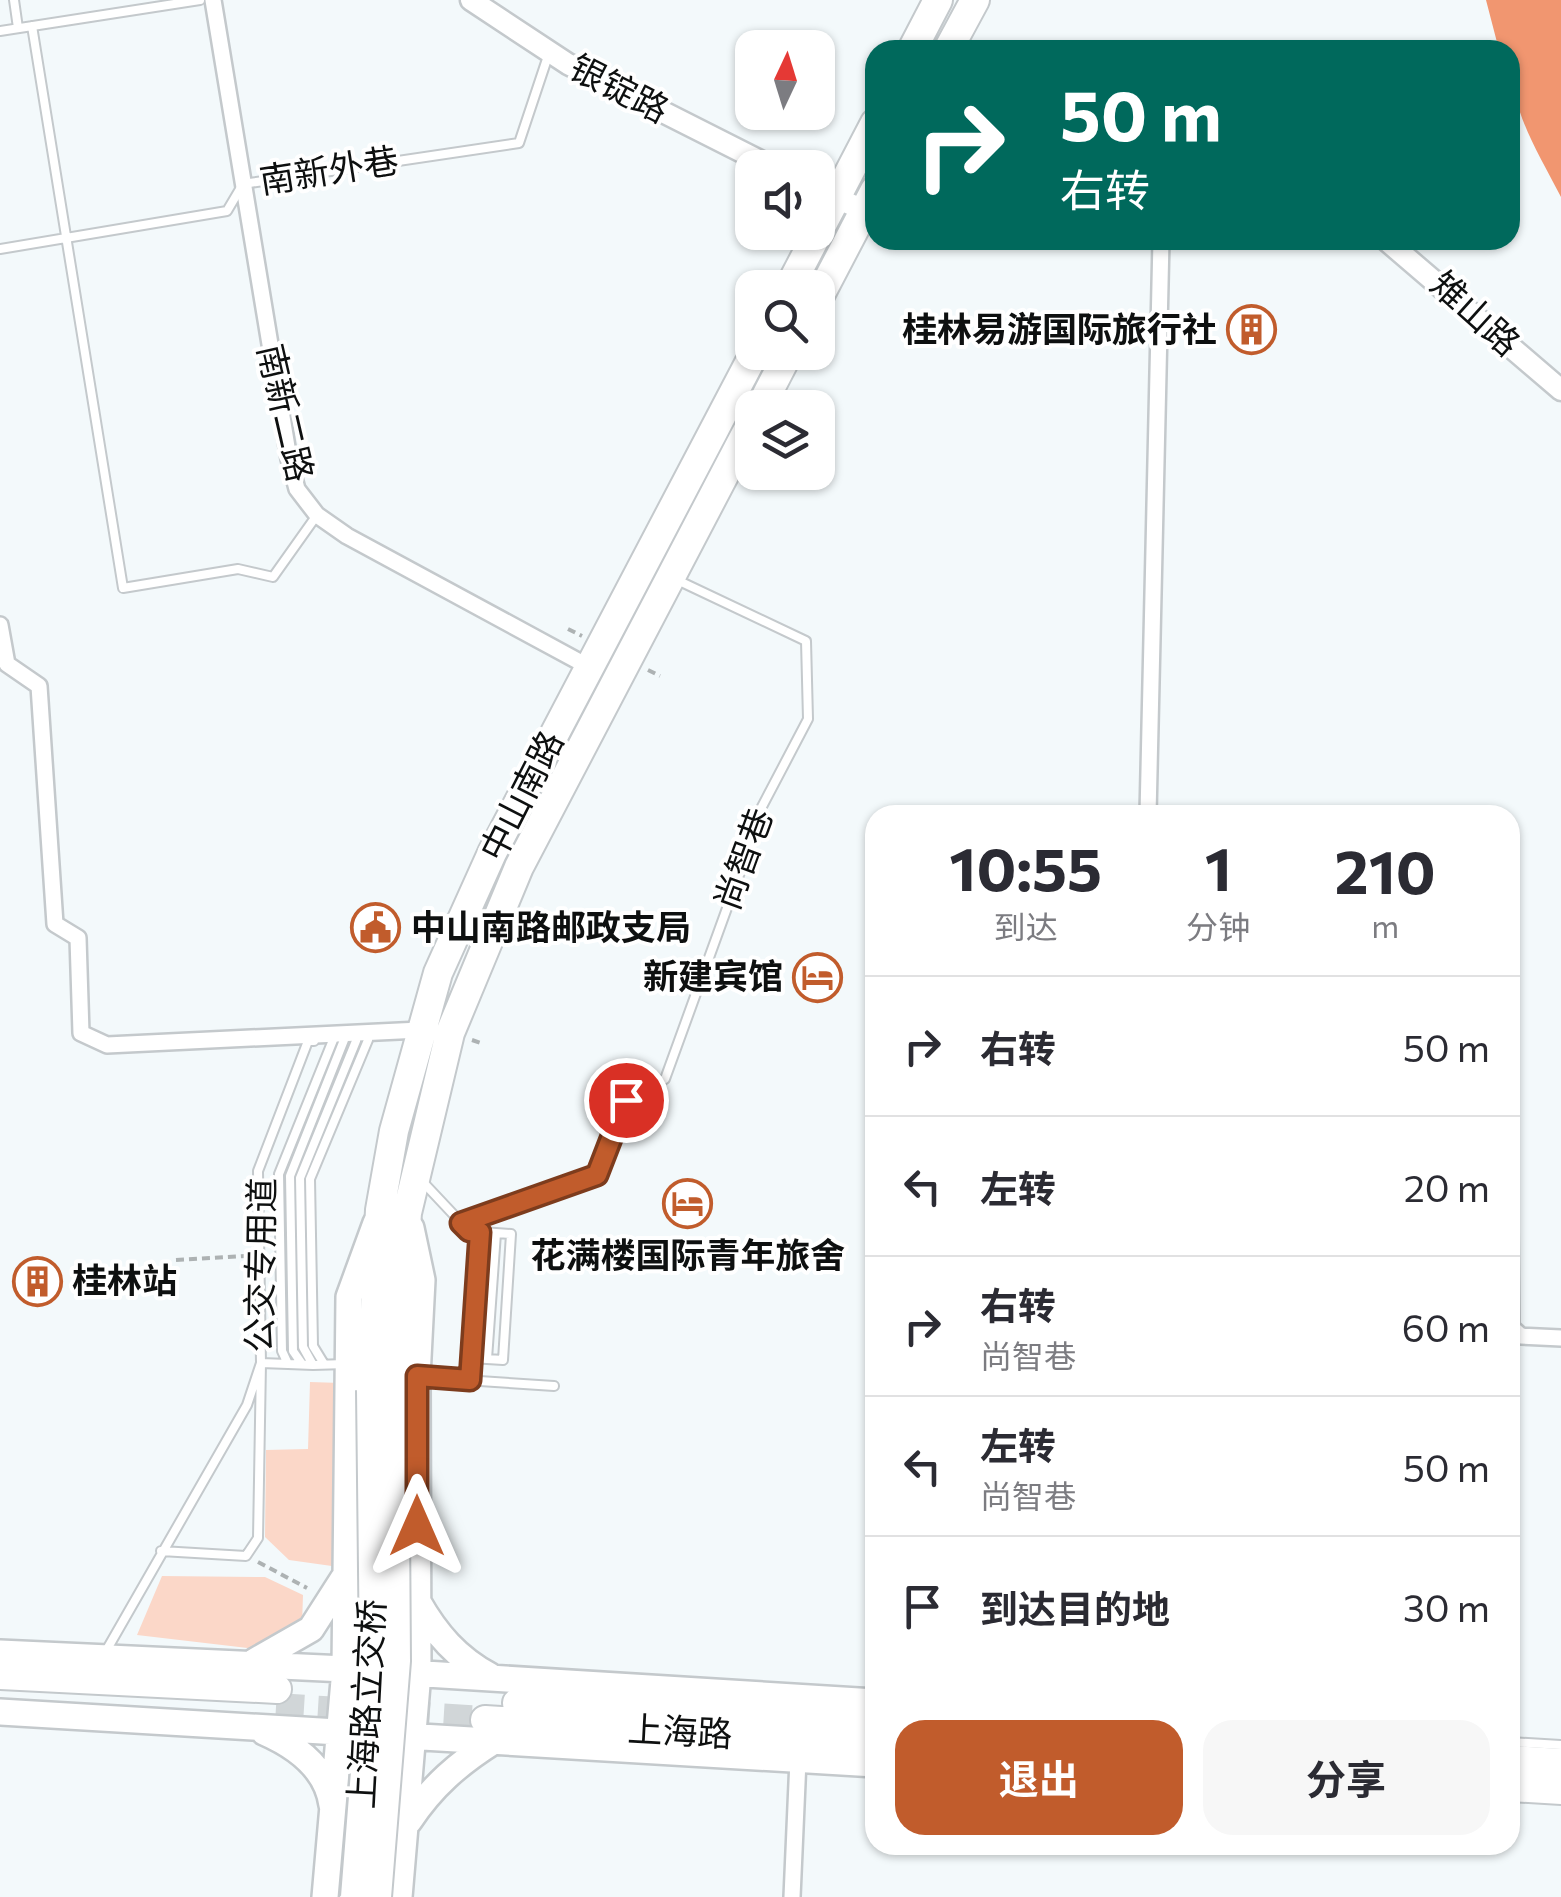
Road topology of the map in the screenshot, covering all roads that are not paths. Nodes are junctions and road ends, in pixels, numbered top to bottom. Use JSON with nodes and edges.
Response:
{"nodes":[{"id":1,"x":14,"y":0,"type":"edge"},
{"id":2,"x":200,"y":0,"type":"edge"},
{"id":3,"x":213,"y":0,"type":"edge"},
{"id":4,"x":472,"y":0,"type":"edge"},
{"id":5,"x":938,"y":0,"type":"edge"},
{"id":6,"x":975,"y":0,"type":"edge"},
{"id":7,"x":32,"y":26,"type":"junction"},
{"id":8,"x":18,"y":28,"type":"junction"},
{"id":9,"x":0,"y":31,"type":"edge"},
{"id":10,"x":917,"y":40,"type":"edge"},
{"id":11,"x":953,"y":40,"type":"edge"},
{"id":12,"x":549,"y":51,"type":"junction"},
{"id":13,"x":865,"y":138,"type":"edge"},
{"id":14,"x":739,"y":150,"type":"edge"},
{"id":15,"x":835,"y":182,"type":"edge"},
{"id":16,"x":243,"y":184,"type":"junction"},
{"id":17,"x":835,"y":196,"type":"edge"},
{"id":18,"x":865,"y":204,"type":"edge"},
{"id":19,"x":865,"y":216,"type":"edge"},
{"id":20,"x":65,"y":238,"type":"junction"},
{"id":21,"x":0,"y":249,"type":"edge"},
{"id":22,"x":1161,"y":250,"type":"edge"},
{"id":23,"x":1398,"y":250,"type":"edge"},
{"id":24,"x":834,"y":270,"type":"edge"},
{"id":25,"x":746,"y":370,"type":"edge"},
{"id":26,"x":1561,"y":390,"type":"edge"},
{"id":27,"x":735,"y":455,"type":"edge"},
{"id":28,"x":317,"y":514,"type":"junction"},
{"id":29,"x":671,"y":577,"type":"junction"},
{"id":30,"x":0,"y":624,"type":"edge"},
{"id":31,"x":589,"y":667,"type":"junction"},
{"id":32,"x":1148,"y":805,"type":"edge"},
{"id":33,"x":420,"y":1034,"type":"junction"},
{"id":34,"x":333,"y":1040,"type":"junction"},
{"id":35,"x":344,"y":1040,"type":"junction"},
{"id":36,"x":368,"y":1040,"type":"junction"},
{"id":37,"x":356,"y":1041,"type":"junction"},
{"id":38,"x":415,"y":1173,"type":"junction"},
{"id":39,"x":394,"y":1212,"type":"junction"},
{"id":40,"x":461,"y":1223,"type":"junction"},
{"id":41,"x":480,"y":1232,"type":"junction"},
{"id":42,"x":496,"y":1233,"type":"junction"},
{"id":43,"x":1520,"y":1335,"type":"edge"},
{"id":44,"x":1561,"y":1338,"type":"edge"},
{"id":45,"x":471,"y":1358,"type":"junction"},
{"id":46,"x":488,"y":1359,"type":"junction"},
{"id":47,"x":261,"y":1364,"type":"junction"},
{"id":48,"x":288,"y":1364,"type":"junction"},
{"id":49,"x":302,"y":1364,"type":"junction"},
{"id":50,"x":313,"y":1364,"type":"junction"},
{"id":51,"x":336,"y":1364,"type":"junction"},
{"id":52,"x":470,"y":1380,"type":"junction"},
{"id":53,"x":394,"y":1386,"type":"junction"},
{"id":54,"x":554,"y":1386,"type":"dead end"},
{"id":55,"x":161,"y":1551,"type":"junction"},
{"id":56,"x":347,"y":1570,"type":"junction"},
{"id":57,"x":417,"y":1600,"type":"junction"},
{"id":58,"x":0,"y":1653,"type":"edge"},
{"id":59,"x":104,"y":1657,"type":"junction"},
{"id":60,"x":246,"y":1664,"type":"junction"},
{"id":61,"x":345,"y":1669,"type":"junction"},
{"id":62,"x":418,"y":1673,"type":"junction"},
{"id":63,"x":0,"y":1675,"type":"edge"},
{"id":64,"x":0,"y":1693,"type":"edge"},
{"id":65,"x":865,"y":1702,"type":"edge"},
{"id":66,"x":490,"y":1710,"type":"junction"},
{"id":67,"x":0,"y":1712,"type":"edge"},
{"id":68,"x":865,"y":1723,"type":"edge"},
{"id":69,"x":255,"y":1728,"type":"junction"},
{"id":70,"x":342,"y":1733,"type":"junction"},
{"id":71,"x":414,"y":1738,"type":"junction"},
{"id":72,"x":865,"y":1742,"type":"edge"},
{"id":73,"x":1520,"y":1742,"type":"edge"},
{"id":74,"x":1561,"y":1744,"type":"edge"},
{"id":75,"x":798,"y":1760,"type":"junction"},
{"id":76,"x":1520,"y":1760,"type":"edge"},
{"id":77,"x":1561,"y":1762,"type":"edge"},
{"id":78,"x":865,"y":1763,"type":"edge"},
{"id":79,"x":1520,"y":1781,"type":"edge"},
{"id":80,"x":1561,"y":1784,"type":"edge"},
{"id":81,"x":1520,"y":1798,"type":"edge"},
{"id":82,"x":1561,"y":1800,"type":"edge"},
{"id":83,"x":334,"y":1819,"type":"junction"},
{"id":84,"x":407,"y":1826,"type":"junction"},
{"id":85,"x":325,"y":1897,"type":"edge"},
{"id":86,"x":354,"y":1897,"type":"edge"},
{"id":87,"x":377,"y":1897,"type":"edge"},
{"id":88,"x":399,"y":1897,"type":"edge"},
{"id":89,"x":792,"y":1897,"type":"edge"}],
"edges":[{"from":1,"to":8,"type":"lane"},
{"from":2,"to":7,"type":"lane"},
{"from":3,"to":16,"type":"street","name":"南新二路"},
{"from":4,"to":12,"type":"street","name":"银锭路"},
{"from":5,"to":10,"type":"highway"},
{"from":6,"to":11,"type":"highway"},
{"from":7,"to":8,"type":"lane"},
{"from":7,"to":20,"type":"lane"},
{"from":8,"to":9,"type":"lane"},
{"from":12,"to":14,"type":"street","name":"银锭路"},
{"from":12,"to":16,"type":"lane","name":"南新外巷"},
{"from":13,"to":15,"type":"highway"},
{"from":16,"to":20,"type":"lane","name":"南新外巷"},
{"from":16,"to":28,"type":"street","name":"南新二路"},
{"from":17,"to":18,"type":"street"},
{"from":19,"to":24,"type":"highway"},
{"from":20,"to":21,"type":"lane","name":"南新外巷"},
{"from":20,"to":28,"type":"lane"},
{"from":22,"to":32,"type":"street"},
{"from":23,"to":26,"type":"street","name":"雉山路"},
{"from":25,"to":31,"type":"highway","name":"中山南路"},
{"from":27,"to":29,"type":"highway","name":"中山南路"},
{"from":28,"to":31,"type":"street","name":"南新二路"},
{"from":29,"to":38,"type":"highway","name":"中山南路"},
{"from":29,"to":40,"type":"lane","name":"尚智巷"},
{"from":30,"to":33,"type":"street"},
{"from":31,"to":33,"type":"highway","name":"中山南路"},
{"from":33,"to":36,"type":"lane"},
{"from":33,"to":39,"type":"highway","name":"中山南路"},
{"from":34,"to":35,"type":"lane"},
{"from":34,"to":47,"type":"lane","name":"公交专用道"},
{"from":34,"to":48,"type":"lane"},
{"from":35,"to":37,"type":"lane"},
{"from":35,"to":49,"type":"lane"},
{"from":36,"to":37,"type":"lane"},
{"from":36,"to":51,"type":"lane"},
{"from":37,"to":50,"type":"lane"},
{"from":38,"to":39,"type":"highway","name":"中山南路"},
{"from":38,"to":40,"type":"lane"},
{"from":39,"to":51,"type":"main road"},
{"from":39,"to":53,"type":"highway","name":"中山南路"},
{"from":39,"to":53,"type":"main road"},
{"from":40,"to":41,"type":"lane"},
{"from":41,"to":42,"type":"lane"},
{"from":41,"to":45,"type":"lane"},
{"from":42,"to":46,"type":"lane"},
{"from":42,"to":46,"type":"lane"},
{"from":43,"to":44,"type":"street"},
{"from":45,"to":46,"type":"lane"},
{"from":45,"to":52,"type":"lane"},
{"from":47,"to":48,"type":"lane"},
{"from":47,"to":55,"type":"lane","name":"公交专用道"},
{"from":47,"to":55,"type":"lane"},
{"from":48,"to":49,"type":"lane"},
{"from":49,"to":50,"type":"lane"},
{"from":50,"to":51,"type":"lane"},
{"from":51,"to":56,"type":"main road"},
{"from":52,"to":53,"type":"lane"},
{"from":52,"to":54,"type":"lane"},
{"from":53,"to":57,"type":"main road"},
{"from":53,"to":86,"type":"highway","name":"上海路立交桥","bridge":true},
{"from":53,"to":87,"type":"highway","name":"上海路立交桥","bridge":true},
{"from":55,"to":59,"type":"lane"},
{"from":56,"to":60,"type":"main road"},
{"from":56,"to":61,"type":"main road"},
{"from":57,"to":62,"type":"main road"},
{"from":57,"to":66,"type":"main road"},
{"from":58,"to":59,"type":"main road"},
{"from":59,"to":60,"type":"main road"},
{"from":60,"to":61,"type":"main road"},
{"from":61,"to":62,"type":"main road"},
{"from":61,"to":70,"type":"main road"},
{"from":62,"to":66,"type":"main road"},
{"from":62,"to":71,"type":"main road"},
{"from":63,"to":64,"type":"highway"},
{"from":65,"to":66,"type":"main road"},
{"from":66,"to":68,"type":"highway","name":"上海路"},
{"from":66,"to":71,"type":"main road"},
{"from":66,"to":72,"type":"highway","name":"上海路"},
{"from":66,"to":75,"type":"main road"},
{"from":66,"to":84,"type":"main road"},
{"from":67,"to":69,"type":"main road"},
{"from":69,"to":70,"type":"main road"},
{"from":69,"to":83,"type":"main road"},
{"from":70,"to":71,"type":"main road"},
{"from":70,"to":83,"type":"main road"},
{"from":71,"to":84,"type":"main road"},
{"from":73,"to":74,"type":"lane"},
{"from":75,"to":78,"type":"main road"},
{"from":75,"to":89,"type":"street"},
{"from":76,"to":77,"type":"highway"},
{"from":79,"to":80,"type":"highway"},
{"from":81,"to":82,"type":"lane"},
{"from":83,"to":85,"type":"main road"},
{"from":84,"to":88,"type":"main road"}]}
